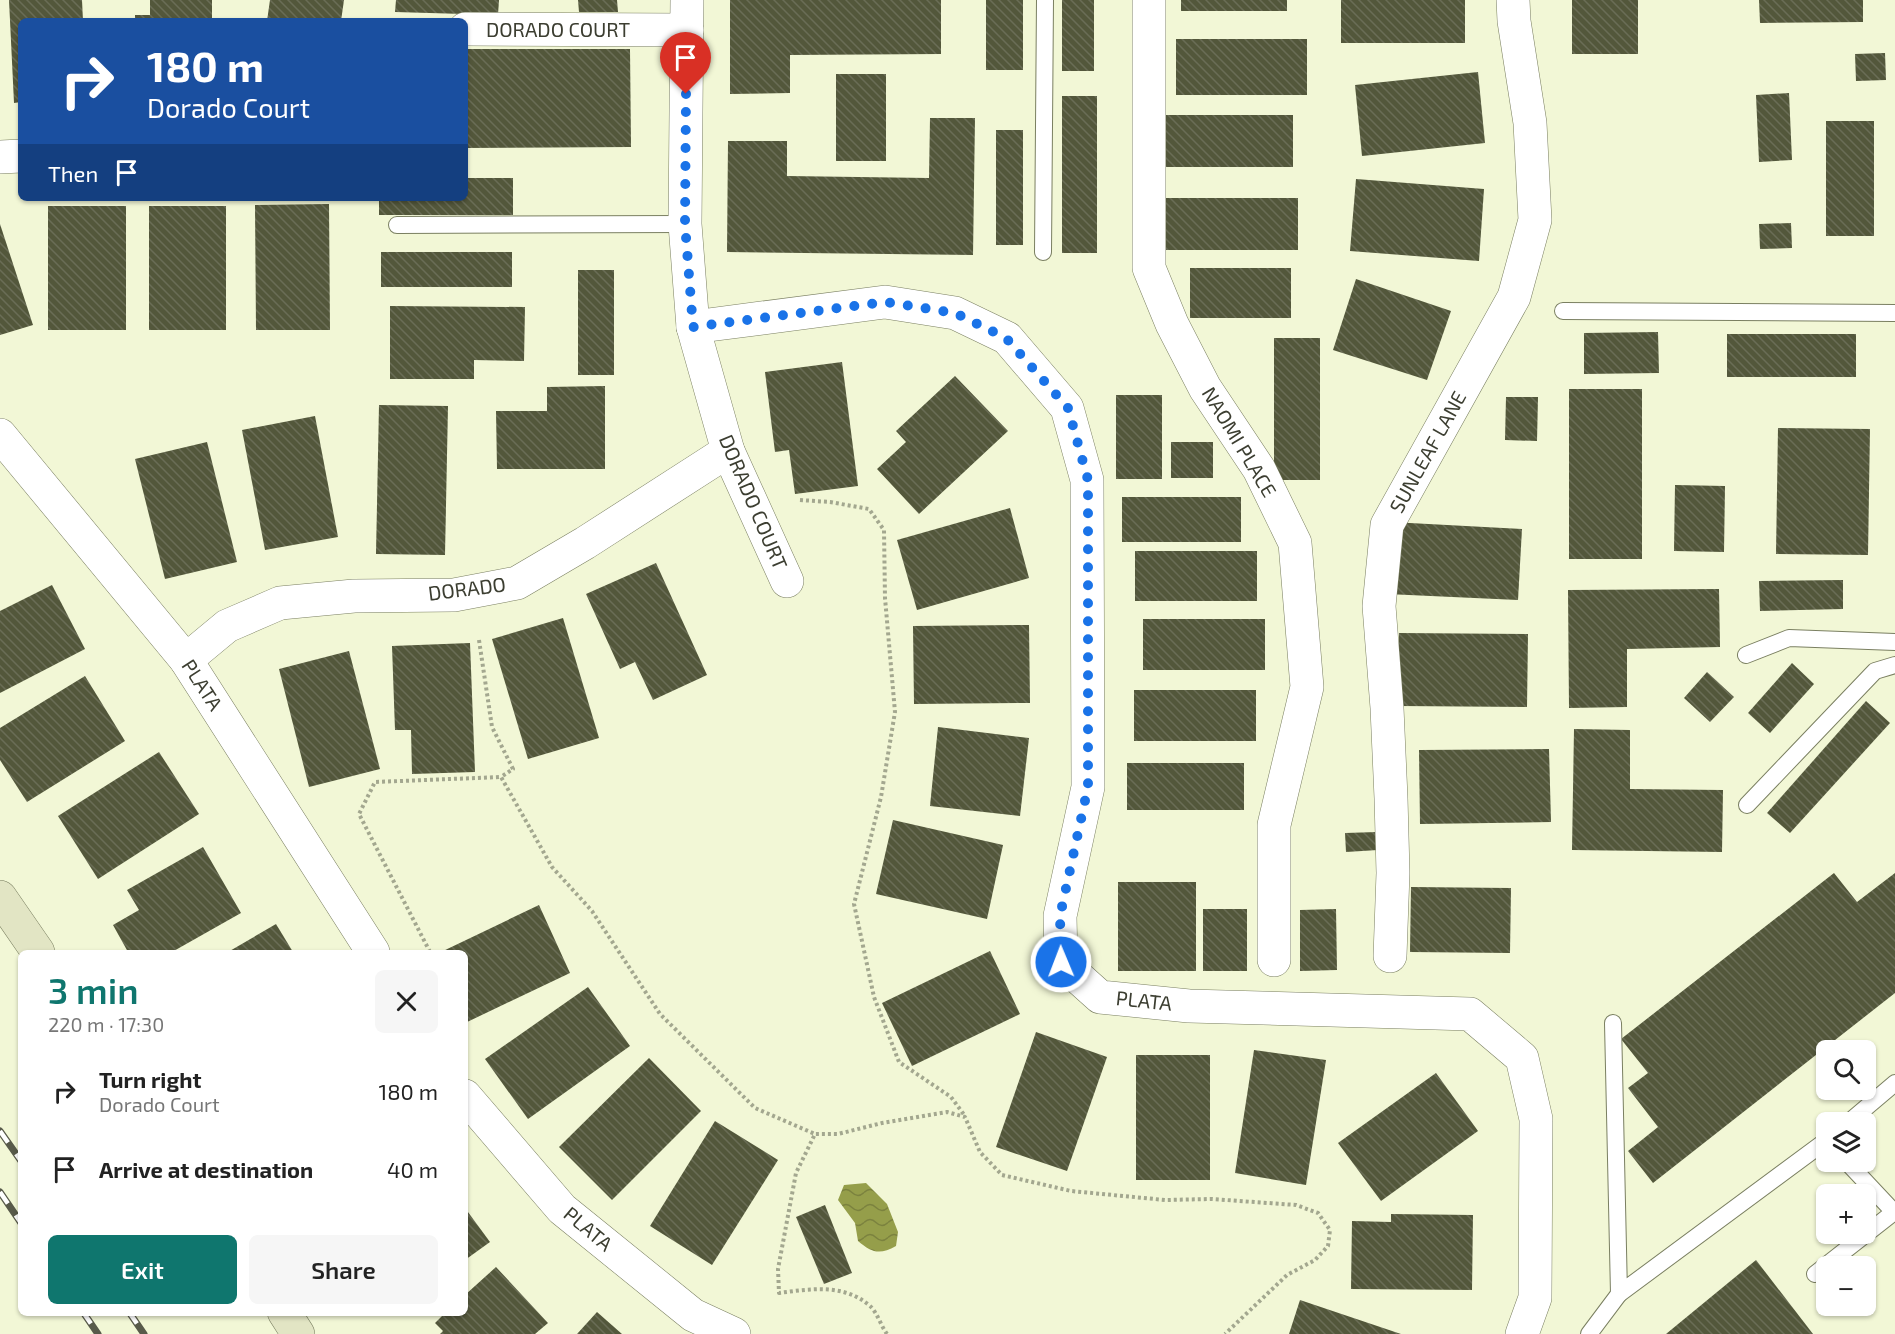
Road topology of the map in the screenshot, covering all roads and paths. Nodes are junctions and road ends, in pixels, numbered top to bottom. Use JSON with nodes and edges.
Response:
{"nodes":[{"id":1,"x":1045,"y":0,"type":"edge"},
{"id":2,"x":1149,"y":0,"type":"edge"},
{"id":3,"x":1513,"y":0,"type":"edge"},
{"id":4,"x":687,"y":15,"type":"edge"},
{"id":5,"x":468,"y":29,"type":"edge"},
{"id":6,"x":18,"y":156,"type":"edge"},
{"id":7,"x":0,"y":157,"type":"edge"},
{"id":8,"x":685,"y":224,"type":"junction"},
{"id":9,"x":397,"y":225,"type":"dead end"},
{"id":10,"x":1043,"y":252,"type":"dead end"},
{"id":11,"x":1563,"y":311,"type":"dead end"},
{"id":12,"x":1895,"y":314,"type":"edge"},
{"id":13,"x":693,"y":327,"type":"junction"},
{"id":14,"x":1,"y":438,"type":"edge"},
{"id":15,"x":728,"y":451,"type":"junction"},
{"id":16,"x":800,"y":500,"type":"dead end"},
{"id":17,"x":787,"y":582,"type":"dead end"},
{"id":18,"x":479,"y":640,"type":"dead end"},
{"id":19,"x":1895,"y":642,"type":"edge"},
{"id":20,"x":1746,"y":655,"type":"dead end"},
{"id":21,"x":186,"y":660,"type":"junction"},
{"id":22,"x":1895,"y":665,"type":"edge"},
{"id":23,"x":501,"y":777,"type":"junction"},
{"id":24,"x":1747,"y":805,"type":"dead end"},
{"id":25,"x":0,"y":897,"type":"edge"},
{"id":26,"x":37,"y":950,"type":"edge"},
{"id":27,"x":372,"y":950,"type":"edge"},
{"id":28,"x":429,"y":950,"type":"edge"},
{"id":29,"x":1390,"y":956,"type":"dead end"},
{"id":30,"x":1274,"y":960,"type":"dead end"},
{"id":31,"x":1613,"y":1023,"type":"dead end"},
{"id":32,"x":1895,"y":1083,"type":"edge"},
{"id":33,"x":468,"y":1099,"type":"edge"},
{"id":34,"x":1861,"y":1112,"type":"edge"},
{"id":35,"x":965,"y":1117,"type":"junction"},
{"id":36,"x":815,"y":1134,"type":"junction"},
{"id":37,"x":1816,"y":1149,"type":"edge"},
{"id":38,"x":1857,"y":1172,"type":"edge"},
{"id":39,"x":1895,"y":1212,"type":"edge"},
{"id":40,"x":1815,"y":1274,"type":"dead end"},
{"id":41,"x":1619,"y":1293,"type":"junction"},
{"id":42,"x":287,"y":1316,"type":"edge"},
{"id":43,"x":298,"y":1334,"type":"edge"},
{"id":44,"x":734,"y":1334,"type":"edge"},
{"id":45,"x":887,"y":1334,"type":"edge"},
{"id":46,"x":1225,"y":1334,"type":"edge"},
{"id":47,"x":1522,"y":1334,"type":"edge"},
{"id":48,"x":1589,"y":1334,"type":"edge"}],
"edges":[{"from":1,"to":10,"type":"lane"},
{"from":2,"to":30,"type":"street","name":"NAOMI PLACE"},
{"from":3,"to":29,"type":"street","name":"SUNLEAF LANE"},
{"from":4,"to":5,"type":"street","name":"DORADO COURT"},
{"from":4,"to":8,"type":"street","name":"DORADO COURT"},
{"from":6,"to":7,"type":"street"},
{"from":8,"to":9,"type":"lane"},
{"from":8,"to":13,"type":"street","name":"DORADO COURT"},
{"from":11,"to":12,"type":"lane"},
{"from":13,"to":15,"type":"street","name":"DORADO COURT"},
{"from":13,"to":47,"type":"street","name":"PLATA"},
{"from":14,"to":21,"type":"street","name":"PLATA"},
{"from":15,"to":17,"type":"street","name":"DORADO COURT"},
{"from":15,"to":21,"type":"street","name":"DORADO"},
{"from":16,"to":35,"type":"path"},
{"from":18,"to":23,"type":"path"},
{"from":19,"to":20,"type":"lane"},
{"from":21,"to":27,"type":"street","name":"PLATA"},
{"from":22,"to":24,"type":"lane"},
{"from":23,"to":28,"type":"path"},
{"from":23,"to":36,"type":"path"},
{"from":25,"to":26,"type":"street"},
{"from":31,"to":41,"type":"lane"},
{"from":32,"to":34,"type":"lane"},
{"from":33,"to":44,"type":"street","name":"PLATA"},
{"from":35,"to":36,"type":"path"},
{"from":35,"to":46,"type":"path"},
{"from":36,"to":45,"type":"path"},
{"from":37,"to":41,"type":"lane"},
{"from":38,"to":39,"type":"lane"},
{"from":39,"to":40,"type":"lane"},
{"from":41,"to":48,"type":"lane"},
{"from":42,"to":43,"type":"street"}]}
